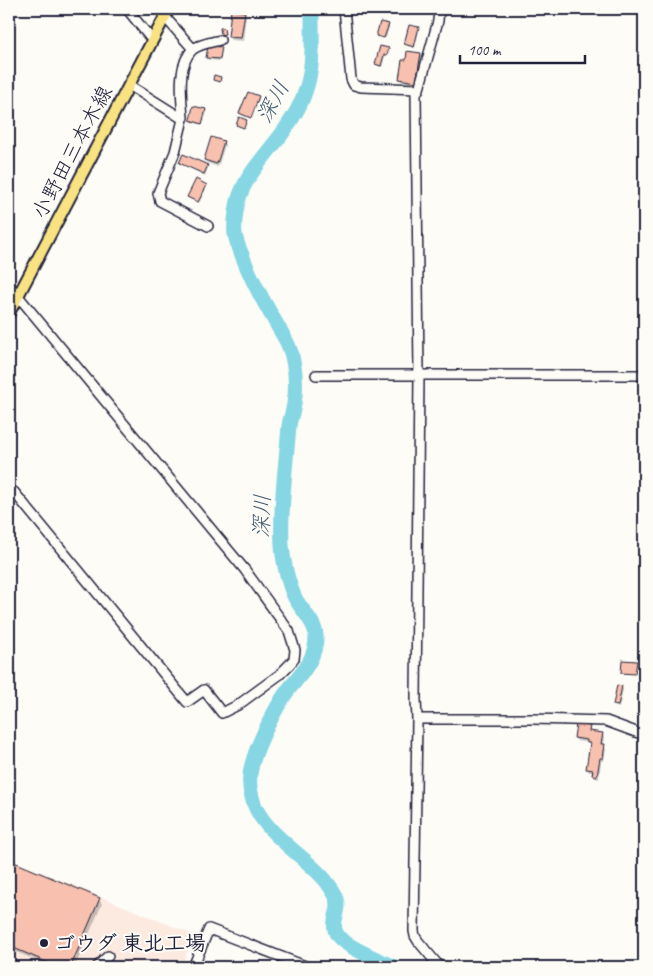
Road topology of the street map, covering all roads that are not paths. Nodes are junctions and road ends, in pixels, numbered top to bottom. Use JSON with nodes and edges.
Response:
{"nodes":[{"id":1,"x":127,"y":9,"type":"edge"},
{"id":2,"x":344,"y":9,"type":"edge"},
{"id":3,"x":439,"y":9,"type":"edge"},
{"id":4,"x":167,"y":13,"type":"edge"},
{"id":5,"x":152,"y":40,"type":"junction"},
{"id":6,"x":220,"y":40,"type":"dead end"},
{"id":7,"x":194,"y":49,"type":"junction"},
{"id":8,"x":129,"y":85,"type":"junction"},
{"id":9,"x":419,"y":88,"type":"junction"},
{"id":10,"x":183,"y":119,"type":"junction"},
{"id":11,"x":208,"y":226,"type":"dead end"},
{"id":12,"x":9,"y":285,"type":"edge"},
{"id":13,"x":18,"y":296,"type":"junction"},
{"id":14,"x":9,"y":313,"type":"edge"},
{"id":15,"x":419,"y":374,"type":"junction"},
{"id":16,"x":316,"y":375,"type":"dead end"},
{"id":17,"x":644,"y":375,"type":"edge"},
{"id":18,"x":9,"y":496,"type":"edge"},
{"id":19,"x":417,"y":719,"type":"junction"},
{"id":20,"x":644,"y":735,"type":"edge"},
{"id":21,"x":108,"y":956,"type":"dead end"},
{"id":22,"x":97,"y":967,"type":"edge"},
{"id":23,"x":193,"y":967,"type":"edge"},
{"id":24,"x":308,"y":967,"type":"edge"},
{"id":25,"x":441,"y":967,"type":"edge"}],
"edges":[{"from":1,"to":5,"type":"street"},
{"from":2,"to":9,"type":"street"},
{"from":3,"to":9,"type":"street"},
{"from":4,"to":5,"type":"main road","name":"小野田三本木線"},
{"from":4,"to":7,"type":"street"},
{"from":5,"to":8,"type":"main road","name":"小野田三本木線"},
{"from":6,"to":7,"type":"street"},
{"from":7,"to":10,"type":"street"},
{"from":8,"to":10,"type":"street"},
{"from":8,"to":13,"type":"main road","name":"小野田三本木線"},
{"from":9,"to":15,"type":"street"},
{"from":10,"to":11,"type":"street"},
{"from":12,"to":13,"type":"street"},
{"from":13,"to":14,"type":"main road","name":"小野田三本木線"},
{"from":13,"to":18,"type":"street"},
{"from":15,"to":16,"type":"street"},
{"from":15,"to":17,"type":"street"},
{"from":15,"to":19,"type":"street"},
{"from":19,"to":20,"type":"street"},
{"from":19,"to":25,"type":"street"},
{"from":21,"to":22,"type":"street"},
{"from":23,"to":24,"type":"street"}]}
